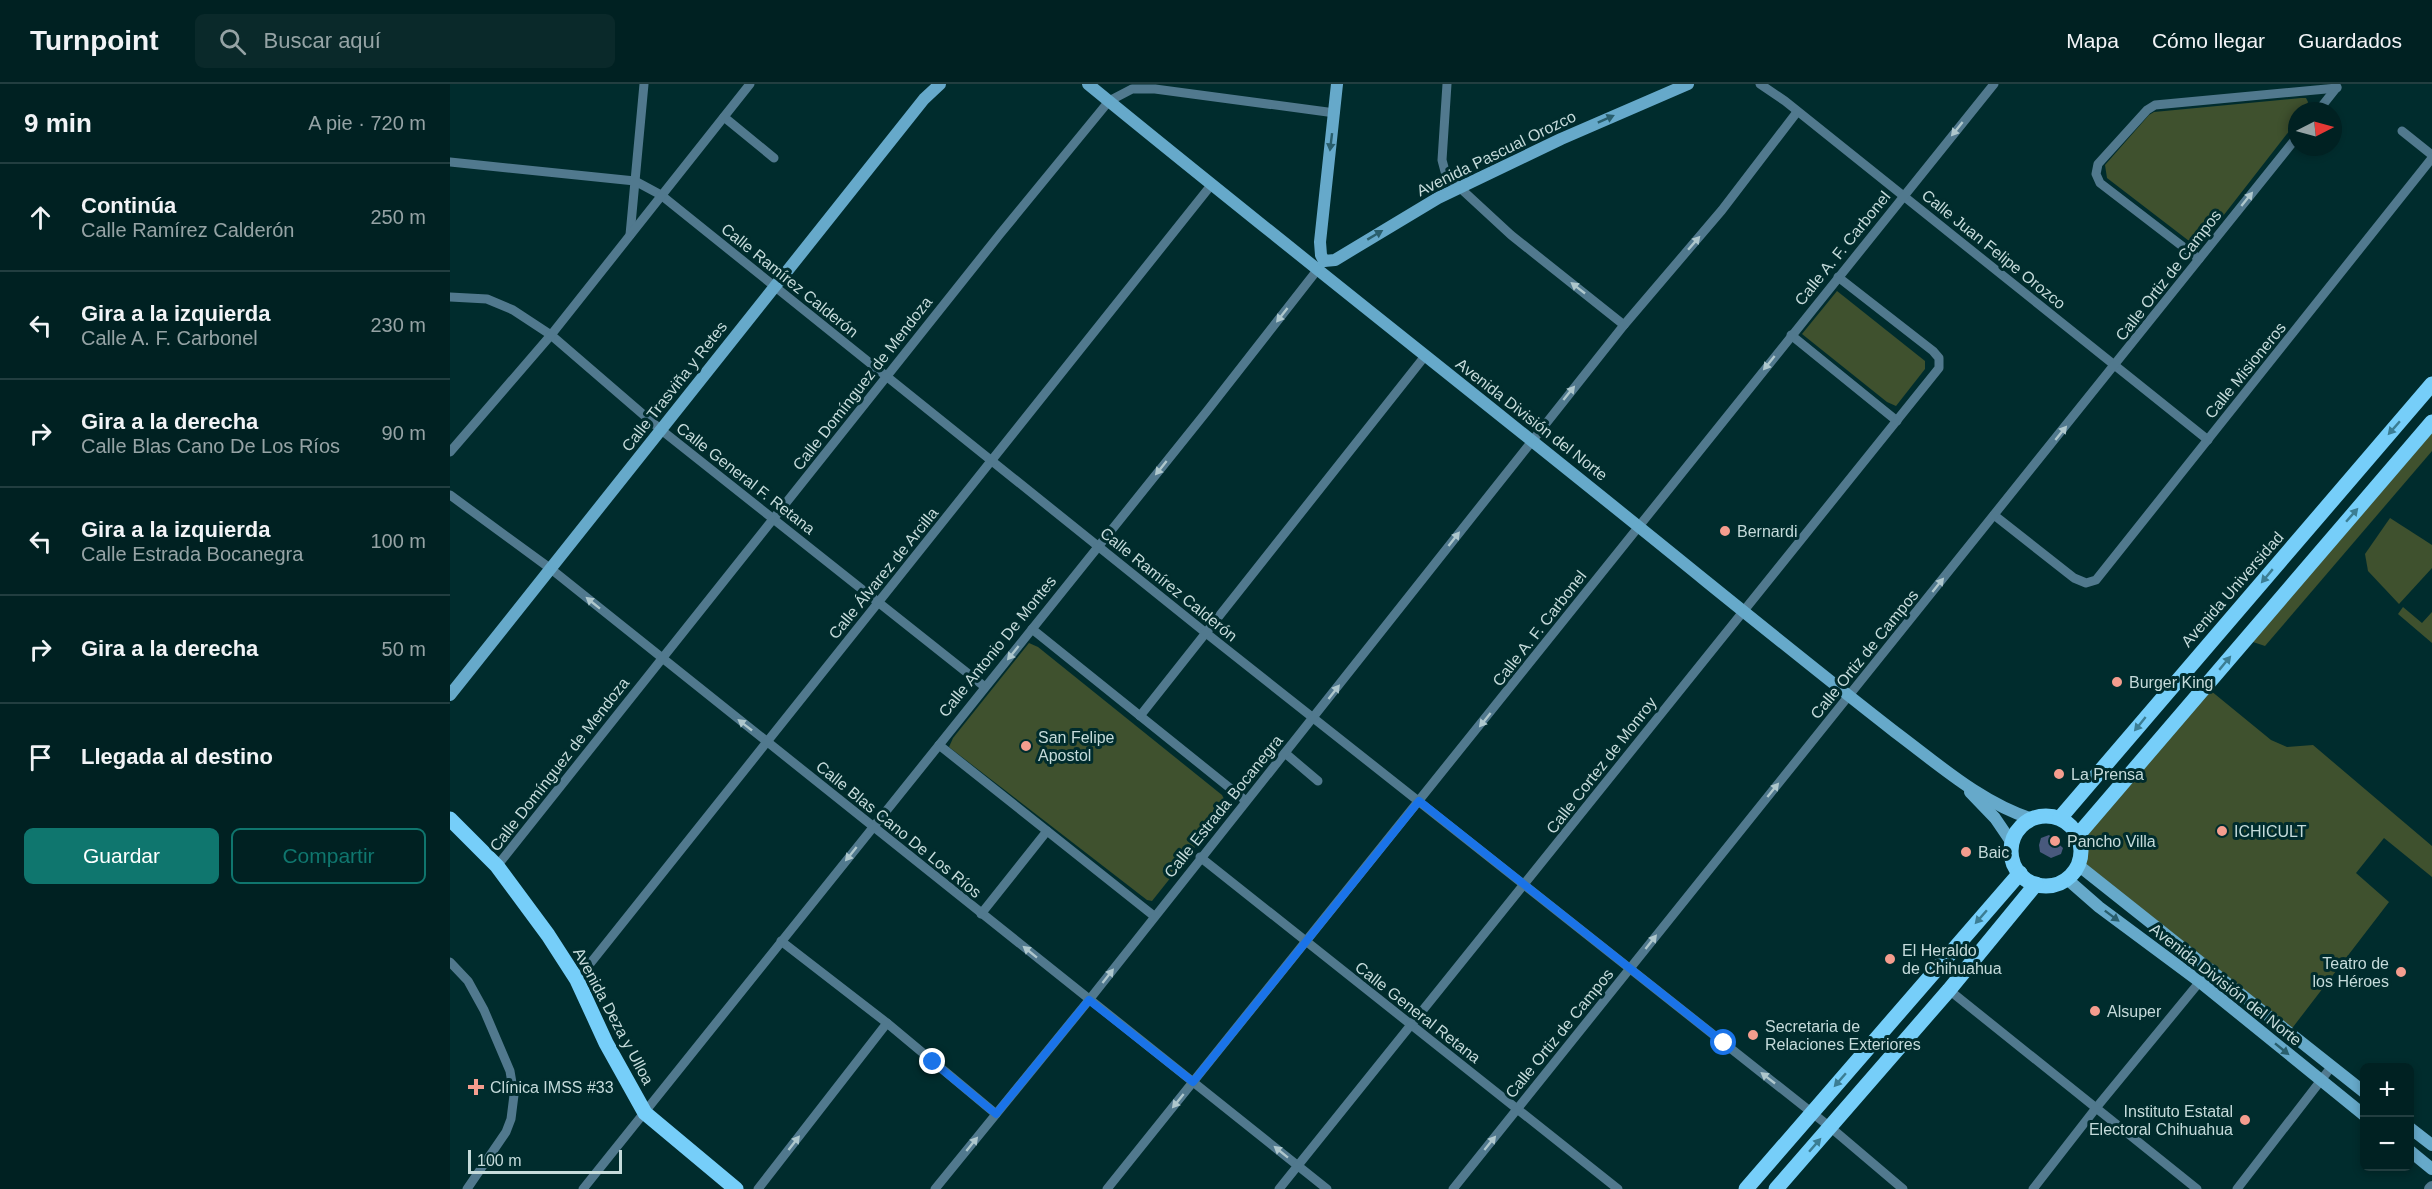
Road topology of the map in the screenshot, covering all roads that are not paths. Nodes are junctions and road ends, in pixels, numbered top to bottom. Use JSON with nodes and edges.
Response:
{"nodes":[{"id":1,"x":644,"y":84,"type":"edge"},
{"id":2,"x":750,"y":84,"type":"edge"},
{"id":3,"x":933,"y":84,"type":"edge"},
{"id":4,"x":940,"y":84,"type":"edge"},
{"id":5,"x":1088,"y":84,"type":"edge"},
{"id":6,"x":1337,"y":84,"type":"edge"},
{"id":7,"x":1447,"y":84,"type":"edge"},
{"id":8,"x":1760,"y":84,"type":"edge"},
{"id":9,"x":1774,"y":84,"type":"edge"},
{"id":10,"x":1994,"y":84,"type":"edge"},
{"id":11,"x":1682,"y":85,"type":"edge"},
{"id":12,"x":2338,"y":86,"type":"edge"},
{"id":13,"x":924,"y":99,"type":"junction"},
{"id":14,"x":1109,"y":101,"type":"junction"},
{"id":15,"x":1785,"y":101,"type":"junction"},
{"id":16,"x":2325,"y":102,"type":"edge"},
{"id":17,"x":1797,"y":112,"type":"junction"},
{"id":18,"x":1335,"y":113,"type":"junction"},
{"id":19,"x":724,"y":117,"type":"junction"},
{"id":20,"x":2402,"y":131,"type":"dead end"},
{"id":21,"x":2288,"y":148,"type":"edge"},
{"id":22,"x":2432,"y":157,"type":"edge"},
{"id":23,"x":774,"y":158,"type":"dead end"},
{"id":24,"x":450,"y":162,"type":"edge"},
{"id":25,"x":635,"y":181,"type":"junction"},
{"id":26,"x":1212,"y":184,"type":"junction"},
{"id":27,"x":1460,"y":187,"type":"junction"},
{"id":28,"x":661,"y":195,"type":"junction"},
{"id":29,"x":1904,"y":195,"type":"junction"},
{"id":30,"x":630,"y":235,"type":"junction"},
{"id":31,"x":2199,"y":259,"type":"junction"},
{"id":32,"x":1321,"y":265,"type":"junction"},
{"id":33,"x":1838,"y":277,"type":"junction"},
{"id":34,"x":774,"y":288,"type":"junction"},
{"id":35,"x":450,"y":297,"type":"edge"},
{"id":36,"x":1624,"y":325,"type":"junction"},
{"id":37,"x":550,"y":335,"type":"junction"},
{"id":38,"x":1791,"y":335,"type":"junction"},
{"id":39,"x":1425,"y":356,"type":"junction"},
{"id":40,"x":2115,"y":366,"type":"junction"},
{"id":41,"x":886,"y":377,"type":"junction"},
{"id":42,"x":2432,"y":384,"type":"edge"},
{"id":43,"x":1897,"y":421,"type":"junction"},
{"id":44,"x":2432,"y":422,"type":"edge"},
{"id":45,"x":660,"y":429,"type":"junction"},
{"id":46,"x":1533,"y":439,"type":"junction"},
{"id":47,"x":2208,"y":440,"type":"junction"},
{"id":48,"x":450,"y":452,"type":"edge"},
{"id":49,"x":992,"y":461,"type":"junction"},
{"id":50,"x":450,"y":495,"type":"edge"},
{"id":51,"x":1994,"y":516,"type":"junction"},
{"id":52,"x":773,"y":519,"type":"junction"},
{"id":53,"x":1639,"y":526,"type":"junction"},
{"id":54,"x":1099,"y":546,"type":"junction"},
{"id":55,"x":551,"y":569,"type":"junction"},
{"id":56,"x":878,"y":602,"type":"junction"},
{"id":57,"x":1743,"y":611,"type":"junction"},
{"id":58,"x":1032,"y":629,"type":"junction"},
{"id":59,"x":1206,"y":633,"type":"junction"},
{"id":60,"x":661,"y":659,"type":"junction"},
{"id":61,"x":985,"y":687,"type":"junction"},
{"id":62,"x":450,"y":695,"type":"edge"},
{"id":63,"x":1849,"y":696,"type":"junction"},
{"id":64,"x":1140,"y":716,"type":"junction"},
{"id":65,"x":1313,"y":718,"type":"junction"},
{"id":66,"x":767,"y":742,"type":"junction"},
{"id":67,"x":939,"y":745,"type":"junction"},
{"id":68,"x":1286,"y":753,"type":"junction"},
{"id":69,"x":1956,"y":779,"type":"junction"},
{"id":70,"x":1318,"y":781,"type":"dead end"},
{"id":71,"x":1246,"y":801,"type":"junction"},
{"id":72,"x":1419,"y":801,"type":"junction"},
{"id":73,"x":450,"y":819,"type":"edge"},
{"id":74,"x":2032,"y":819,"type":"junction"},
{"id":75,"x":2060,"y":819,"type":"junction"},
{"id":76,"x":873,"y":827,"type":"junction"},
{"id":77,"x":1047,"y":831,"type":"junction"},
{"id":78,"x":2078,"y":836,"type":"junction"},
{"id":79,"x":2012,"y":843,"type":"junction"},
{"id":80,"x":1200,"y":857,"type":"junction"},
{"id":81,"x":2078,"y":865,"type":"junction"},
{"id":82,"x":497,"y":866,"type":"junction"},
{"id":83,"x":2020,"y":873,"type":"junction"},
{"id":84,"x":2067,"y":879,"type":"junction"},
{"id":85,"x":2036,"y":884,"type":"junction"},
{"id":86,"x":1524,"y":886,"type":"junction"},
{"id":87,"x":981,"y":914,"type":"junction"},
{"id":88,"x":1154,"y":916,"type":"junction"},
{"id":89,"x":781,"y":941,"type":"junction"},
{"id":90,"x":1305,"y":941,"type":"junction"},
{"id":91,"x":450,"y":962,"type":"edge"},
{"id":92,"x":1630,"y":968,"type":"junction"},
{"id":93,"x":2211,"y":969,"type":"junction"},
{"id":94,"x":577,"y":980,"type":"junction"},
{"id":95,"x":2200,"y":982,"type":"junction"},
{"id":96,"x":1948,"y":990,"type":"junction"},
{"id":97,"x":1089,"y":1000,"type":"junction"},
{"id":98,"x":887,"y":1023,"type":"junction"},
{"id":99,"x":1411,"y":1027,"type":"junction"},
{"id":100,"x":2332,"y":1066,"type":"junction"},
{"id":101,"x":2321,"y":1081,"type":"junction"},
{"id":102,"x":1193,"y":1082,"type":"junction"},
{"id":103,"x":2360,"y":1089,"type":"edge"},
{"id":104,"x":2096,"y":1108,"type":"junction"},
{"id":105,"x":1517,"y":1109,"type":"junction"},
{"id":106,"x":1812,"y":1112,"type":"junction"},
{"id":107,"x":2360,"y":1112,"type":"edge"},
{"id":108,"x":645,"y":1113,"type":"junction"},
{"id":109,"x":996,"y":1114,"type":"junction"},
{"id":110,"x":1830,"y":1127,"type":"junction"},
{"id":111,"x":2414,"y":1132,"type":"edge"},
{"id":112,"x":2432,"y":1145,"type":"edge"},
{"id":113,"x":2414,"y":1155,"type":"edge"},
{"id":114,"x":1298,"y":1166,"type":"junction"},
{"id":115,"x":2432,"y":1170,"type":"edge"},
{"id":116,"x":468,"y":1188,"type":"edge"},
{"id":117,"x":583,"y":1189,"type":"edge"},
{"id":118,"x":736,"y":1189,"type":"edge"},
{"id":119,"x":758,"y":1189,"type":"edge"},
{"id":120,"x":935,"y":1189,"type":"edge"},
{"id":121,"x":1107,"y":1189,"type":"edge"},
{"id":122,"x":1279,"y":1189,"type":"edge"},
{"id":123,"x":1327,"y":1189,"type":"edge"},
{"id":124,"x":1453,"y":1189,"type":"edge"},
{"id":125,"x":1618,"y":1189,"type":"edge"},
{"id":126,"x":1746,"y":1189,"type":"edge"},
{"id":127,"x":1776,"y":1189,"type":"edge"},
{"id":128,"x":1904,"y":1189,"type":"edge"},
{"id":129,"x":2033,"y":1189,"type":"edge"},
{"id":130,"x":2196,"y":1189,"type":"edge"},
{"id":131,"x":2237,"y":1189,"type":"edge"}],
"edges":[{"from":1,"to":25,"type":"street"},
{"from":2,"to":19,"type":"street"},
{"from":3,"to":13,"type":"main road","name":"Calle Trasviña y Retes"},
{"from":4,"to":13,"type":"main road","name":"Calle Trasviña y Retes"},
{"from":5,"to":14,"type":"main road","name":"Avenida División del Norte"},
{"from":6,"to":18,"type":"main road"},
{"from":7,"to":27,"type":"street"},
{"from":8,"to":15,"type":"street","name":"Calle Juan Felipe Orozco"},
{"from":9,"to":15,"type":"street"},
{"from":10,"to":29,"type":"street","name":"Calle A. F. Carbonel","one_way":true},
{"from":27,"to":11,"type":"main road","name":"Avenida Pascual Orozco","one_way":true},
{"from":12,"to":16,"type":"street"},
{"from":12,"to":31,"type":"street"},
{"from":13,"to":34,"type":"main road","name":"Calle Trasviña y Retes"},
{"from":14,"to":18,"type":"street","name":"Calle Domínguez de Mendoza"},
{"from":14,"to":26,"type":"main road","name":"Avenida División del Norte"},
{"from":14,"to":41,"type":"street","name":"Calle Domínguez de Mendoza"},
{"from":15,"to":17,"type":"street","name":"Calle Juan Felipe Orozco"},
{"from":17,"to":29,"type":"street","name":"Calle Juan Felipe Orozco"},
{"from":36,"to":17,"type":"street","name":"Calle Estrada Bocanegra","one_way":true},
{"from":18,"to":32,"type":"main road","one_way":true},
{"from":19,"to":23,"type":"street"},
{"from":19,"to":28,"type":"street"},
{"from":20,"to":22,"type":"street"},
{"from":31,"to":21,"type":"street","name":"Calle Ortiz de Campos","one_way":true},
{"from":22,"to":47,"type":"street","name":"Calle Misioneros"},
{"from":24,"to":25,"type":"street","name":"Calle Ramírez Calderón"},
{"from":25,"to":28,"type":"street","name":"Calle Ramírez Calderón"},
{"from":25,"to":30,"type":"street"},
{"from":26,"to":32,"type":"main road","name":"Avenida División del Norte"},
{"from":26,"to":49,"type":"street","name":"Calle Álvarez de Arcilla"},
{"from":32,"to":27,"type":"main road","name":"Avenida Pascual Orozco","one_way":true},
{"from":36,"to":27,"type":"street","one_way":true},
{"from":28,"to":30,"type":"street"},
{"from":28,"to":34,"type":"street","name":"Calle Ramírez Calderón"},
{"from":29,"to":33,"type":"street","name":"Calle A. F. Carbonel"},
{"from":29,"to":40,"type":"street","name":"Calle Juan Felipe Orozco"},
{"from":30,"to":37,"type":"street"},
{"from":31,"to":40,"type":"street","name":"Calle Ortiz de Campos"},
{"from":32,"to":39,"type":"main road","name":"Avenida División del Norte"},
{"from":32,"to":54,"type":"street","name":"Calle Antonio De Montes","one_way":true},
{"from":33,"to":38,"type":"street","name":"Calle A. F. Carbonel"},
{"from":33,"to":43,"type":"street","name":"Calle Cortez de Monroy"},
{"from":34,"to":41,"type":"street","name":"Calle Ramírez Calderón"},
{"from":34,"to":45,"type":"main road","name":"Calle Trasviña y Retes"},
{"from":35,"to":37,"type":"street","name":"Calle General F. Retana"},
{"from":46,"to":36,"type":"street","name":"Calle Estrada Bocanegra","one_way":true},
{"from":37,"to":45,"type":"street","name":"Calle General F. Retana"},
{"from":37,"to":48,"type":"street"},
{"from":38,"to":43,"type":"street"},
{"from":38,"to":53,"type":"street","name":"Calle A. F. Carbonel","one_way":true},
{"from":39,"to":46,"type":"main road","name":"Avenida División del Norte"},
{"from":39,"to":59,"type":"street"},
{"from":40,"to":47,"type":"street","name":"Calle Juan Felipe Orozco"},
{"from":51,"to":40,"type":"street","name":"Calle Ortiz de Campos","one_way":true},
{"from":41,"to":49,"type":"street","name":"Calle Ramírez Calderón"},
{"from":41,"to":52,"type":"street","name":"Calle Domínguez de Mendoza"},
{"from":42,"to":75,"type":"main road","name":"Avenida Universidad","one_way":true},
{"from":43,"to":57,"type":"street","name":"Calle Cortez de Monroy"},
{"from":78,"to":44,"type":"main road","one_way":true},
{"from":45,"to":52,"type":"street","name":"Calle General F. Retana"},
{"from":45,"to":55,"type":"main road","name":"Calle Trasviña y Retes"},
{"from":46,"to":53,"type":"main road","name":"Avenida División del Norte"},
{"from":65,"to":46,"type":"street","name":"Calle Estrada Bocanegra","one_way":true},
{"from":47,"to":51,"type":"street","name":"Calle Misioneros"},
{"from":49,"to":54,"type":"street","name":"Calle Ramírez Calderón"},
{"from":49,"to":56,"type":"street","name":"Calle Álvarez de Arcilla"},
{"from":50,"to":55,"type":"street","name":"Calle Blas Cano De Los Ríos"},
{"from":63,"to":51,"type":"street","name":"Calle Ortiz de Campos","one_way":true},
{"from":52,"to":56,"type":"street","name":"Calle General F. Retana"},
{"from":52,"to":60,"type":"street","name":"Calle Domínguez de Mendoza"},
{"from":53,"to":57,"type":"main road","name":"Avenida División del Norte"},
{"from":53,"to":72,"type":"street","name":"Calle A. F. Carbonel","one_way":true},
{"from":54,"to":58,"type":"street","name":"Calle Antonio De Montes"},
{"from":54,"to":59,"type":"street","name":"Calle Ramírez Calderón"},
{"from":60,"to":55,"type":"street","name":"Calle Blas Cano De Los Ríos","one_way":true},
{"from":55,"to":62,"type":"main road","name":"Calle Trasviña y Retes"},
{"from":56,"to":61,"type":"street","name":"Calle General F. Retana"},
{"from":56,"to":66,"type":"street","name":"Calle Álvarez de Arcilla"},
{"from":57,"to":63,"type":"main road","name":"Avenida División del Norte"},
{"from":57,"to":86,"type":"street","name":"Calle Cortez de Monroy"},
{"from":58,"to":61,"type":"street","name":"Calle Antonio De Montes","one_way":true},
{"from":58,"to":64,"type":"street"},
{"from":59,"to":64,"type":"street"},
{"from":59,"to":65,"type":"street","name":"Calle Ramírez Calderón"},
{"from":66,"to":60,"type":"street","name":"Calle Blas Cano De Los Ríos","one_way":true},
{"from":60,"to":82,"type":"street","name":"Calle Domínguez de Mendoza"},
{"from":61,"to":67,"type":"street","name":"Calle Antonio De Montes"},
{"from":63,"to":69,"type":"main road","name":"Avenida División del Norte"},
{"from":92,"to":63,"type":"street","name":"Calle Ortiz de Campos","one_way":true},
{"from":64,"to":71,"type":"street"},
{"from":65,"to":68,"type":"street","name":"Calle Estrada Bocanegra"},
{"from":65,"to":72,"type":"street","name":"Calle Ramírez Calderón"},
{"from":66,"to":76,"type":"street","name":"Calle Blas Cano De Los Ríos"},
{"from":66,"to":94,"type":"street","name":"Calle Álvarez de Arcilla"},
{"from":67,"to":76,"type":"street","name":"Calle Antonio De Montes"},
{"from":67,"to":77,"type":"street"},
{"from":68,"to":70,"type":"street"},
{"from":68,"to":71,"type":"street","name":"Calle Estrada Bocanegra"},
{"from":69,"to":74,"type":"main road","name":"Avenida División del Norte"},
{"from":69,"to":79,"type":"main road","name":"Avenida División del Norte"},
{"from":71,"to":80,"type":"street","name":"Calle Estrada Bocanegra"},
{"from":72,"to":86,"type":"street","name":"Calle Ramírez Calderón"},
{"from":72,"to":90,"type":"street","name":"Calle A. F. Carbonel"},
{"from":73,"to":82,"type":"main road","name":"Avenida Deza y Ulloa"},
{"from":74,"to":75,"type":"main road"},
{"from":74,"to":79,"type":"main road"},
{"from":75,"to":78,"type":"main road"},
{"from":76,"to":87,"type":"street","name":"Calle Blas Cano De Los Ríos"},
{"from":76,"to":89,"type":"street","name":"Calle Antonio De Montes","one_way":true},
{"from":77,"to":87,"type":"street"},
{"from":77,"to":88,"type":"street"},
{"from":78,"to":81,"type":"main road"},
{"from":79,"to":83,"type":"main road"},
{"from":80,"to":88,"type":"street","name":"Calle Estrada Bocanegra"},
{"from":80,"to":90,"type":"street","name":"Calle General Retana"},
{"from":81,"to":84,"type":"main road"},
{"from":81,"to":93,"type":"main road","name":"Avenida División del Norte"},
{"from":82,"to":94,"type":"main road","name":"Avenida Deza y Ulloa"},
{"from":83,"to":85,"type":"main road"},
{"from":83,"to":106,"type":"main road","one_way":true},
{"from":84,"to":85,"type":"main road"},
{"from":84,"to":95,"type":"main road","name":"Avenida División del Norte","one_way":true},
{"from":85,"to":96,"type":"main road"},
{"from":86,"to":92,"type":"street","name":"Calle Ramírez Calderón"},
{"from":86,"to":99,"type":"street","name":"Calle Cortez de Monroy"},
{"from":97,"to":87,"type":"street","name":"Calle Blas Cano De Los Ríos","one_way":true},
{"from":97,"to":88,"type":"street","name":"Calle Estrada Bocanegra","one_way":true},
{"from":89,"to":98,"type":"street"},
{"from":89,"to":108,"type":"street","name":"Calle Antonio De Montes"},
{"from":90,"to":99,"type":"street","name":"Calle General Retana"},
{"from":90,"to":102,"type":"street","name":"Calle A. F. Carbonel"},
{"from":91,"to":116,"type":"street"},
{"from":92,"to":105,"type":"street","name":"Calle Ortiz de Campos"},
{"from":106,"to":92,"type":"street","name":"Calle Ramírez Calderón","one_way":true},
{"from":93,"to":95,"type":"street"},
{"from":93,"to":100,"type":"main road","name":"Avenida División del Norte"},
{"from":94,"to":108,"type":"main road","name":"Avenida Deza y Ulloa"},
{"from":95,"to":101,"type":"main road","name":"Avenida División del Norte","one_way":true},
{"from":95,"to":104,"type":"street"},
{"from":96,"to":104,"type":"street"},
{"from":96,"to":110,"type":"main road"},
{"from":97,"to":102,"type":"street","name":"Calle Blas Cano De Los Ríos"},
{"from":97,"to":109,"type":"street","name":"Calle Estrada Bocanegra"},
{"from":98,"to":109,"type":"street"},
{"from":119,"to":98,"type":"street","one_way":true},
{"from":99,"to":105,"type":"street","name":"Calle General Retana"},
{"from":99,"to":114,"type":"street","name":"Calle Cortez de Monroy"},
{"from":100,"to":101,"type":"street"},
{"from":100,"to":103,"type":"main road","name":"Avenida División del Norte"},
{"from":101,"to":107,"type":"main road","name":"Avenida División del Norte"},
{"from":101,"to":131,"type":"street"},
{"from":114,"to":102,"type":"street","name":"Calle Blas Cano De Los Ríos","one_way":true},
{"from":102,"to":121,"type":"street","name":"Calle A. F. Carbonel","one_way":true},
{"from":104,"to":129,"type":"street"},
{"from":104,"to":130,"type":"street"},
{"from":124,"to":105,"type":"street","name":"Calle Ortiz de Campos","one_way":true},
{"from":105,"to":125,"type":"street","name":"Calle General Retana"},
{"from":106,"to":110,"type":"street","name":"Calle Ramírez Calderón"},
{"from":106,"to":126,"type":"main road"},
{"from":108,"to":117,"type":"street","name":"Calle Antonio De Montes"},
{"from":108,"to":118,"type":"main road","name":"Avenida Deza y Ulloa"},
{"from":120,"to":109,"type":"street","name":"Calle Estrada Bocanegra","one_way":true},
{"from":127,"to":110,"type":"main road","one_way":true},
{"from":110,"to":128,"type":"street","name":"Calle Ramírez Calderón"},
{"from":111,"to":112,"type":"main road"},
{"from":113,"to":115,"type":"main road"},
{"from":114,"to":122,"type":"street","name":"Calle Cortez de Monroy"},
{"from":114,"to":123,"type":"street","name":"Calle Blas Cano De Los Ríos"}]}
